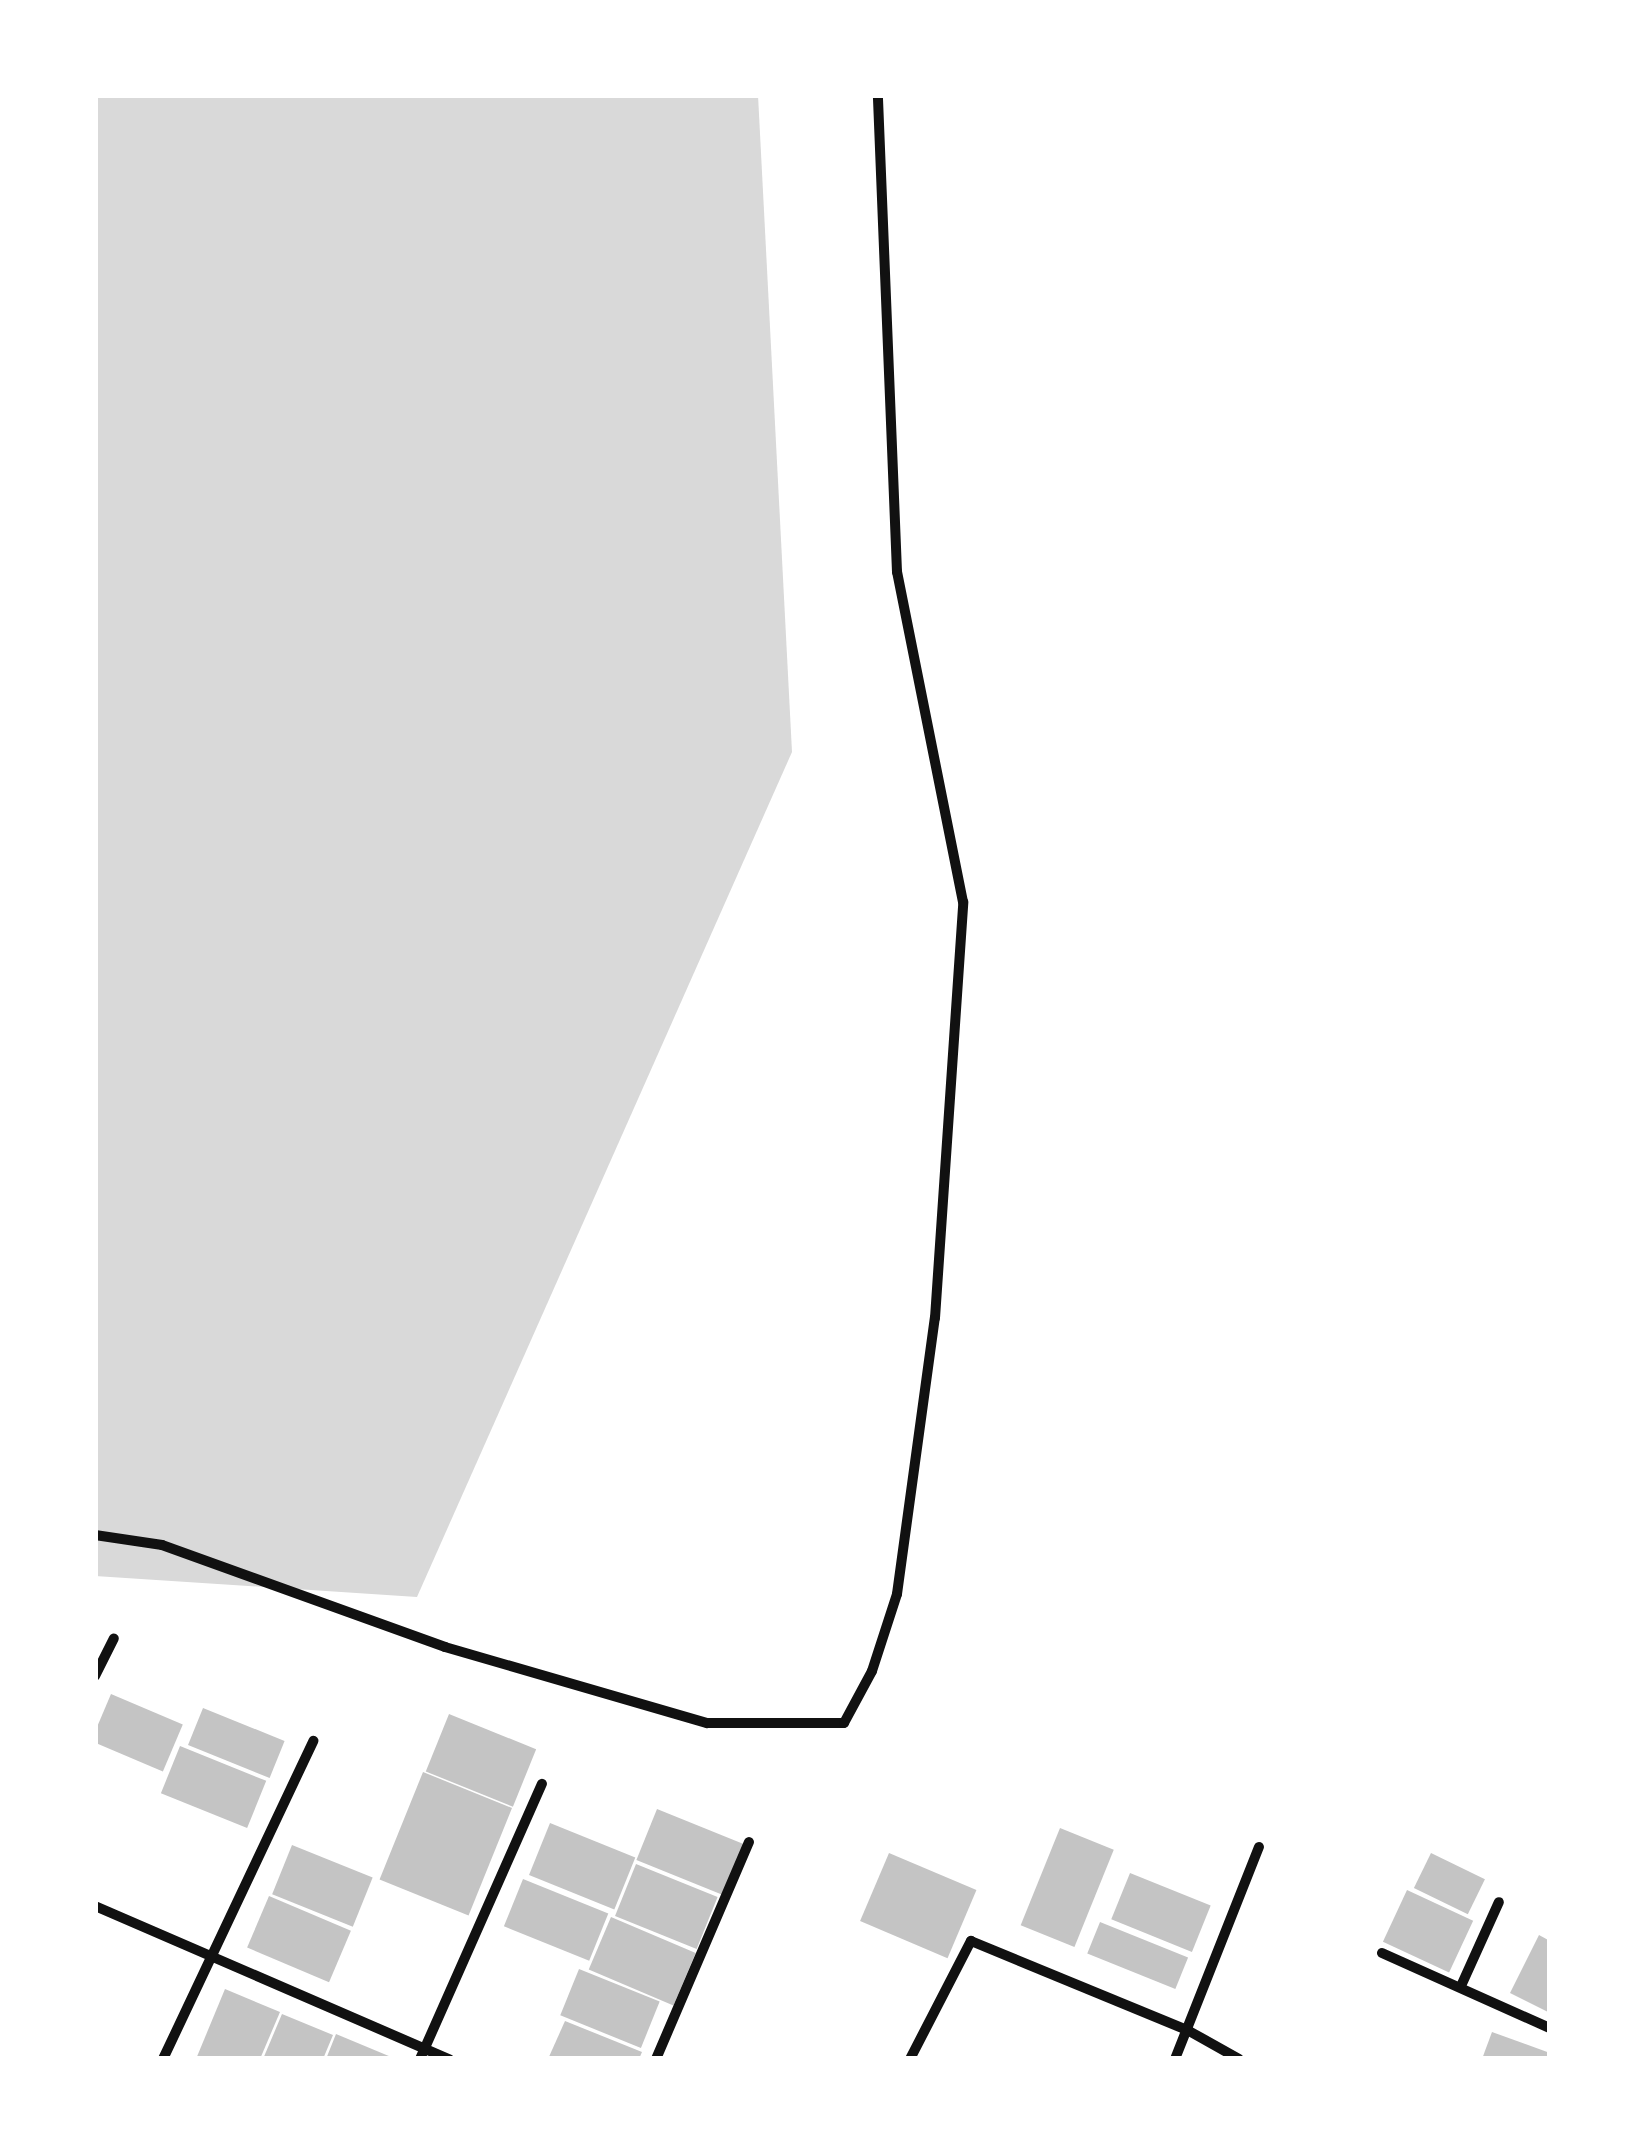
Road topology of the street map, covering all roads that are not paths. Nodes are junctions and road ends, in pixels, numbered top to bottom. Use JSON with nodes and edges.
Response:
{"nodes":[{"id":1,"x":878,"y":95,"type":"edge"},
{"id":2,"x":95,"y":1535,"type":"edge"},
{"id":3,"x":114,"y":1638,"type":"dead end"},
{"id":4,"x":95,"y":1676,"type":"edge"},
{"id":5,"x":314,"y":1742,"type":"dead end"},
{"id":6,"x":542,"y":1784,"type":"dead end"},
{"id":7,"x":750,"y":1842,"type":"dead end"},
{"id":8,"x":1259,"y":1848,"type":"dead end"},
{"id":9,"x":1499,"y":1902,"type":"dead end"},
{"id":10,"x":95,"y":1906,"type":"edge"},
{"id":11,"x":1382,"y":1954,"type":"dead end"},
{"id":12,"x":210,"y":1955,"type":"junction"},
{"id":13,"x":1461,"y":1986,"type":"junction"},
{"id":14,"x":1550,"y":2028,"type":"edge"},
{"id":15,"x":1189,"y":2031,"type":"junction"},
{"id":16,"x":422,"y":2054,"type":"edge"},
{"id":17,"x":164,"y":2059,"type":"edge"},
{"id":18,"x":449,"y":2059,"type":"edge"},
{"id":19,"x":656,"y":2059,"type":"edge"},
{"id":20,"x":910,"y":2059,"type":"edge"},
{"id":21,"x":1176,"y":2059,"type":"edge"},
{"id":22,"x":1239,"y":2059,"type":"edge"}],
"edges":[{"from":1,"to":2,"type":"street"},
{"from":3,"to":4,"type":"street"},
{"from":5,"to":12,"type":"street"},
{"from":6,"to":16,"type":"street"},
{"from":7,"to":19,"type":"street"},
{"from":8,"to":15,"type":"street"},
{"from":9,"to":13,"type":"street"},
{"from":10,"to":12,"type":"street"},
{"from":11,"to":13,"type":"street"},
{"from":12,"to":16,"type":"street"},
{"from":12,"to":17,"type":"street"},
{"from":13,"to":14,"type":"street"},
{"from":15,"to":20,"type":"street"},
{"from":15,"to":21,"type":"street"},
{"from":15,"to":22,"type":"street"},
{"from":16,"to":18,"type":"street"}]}
